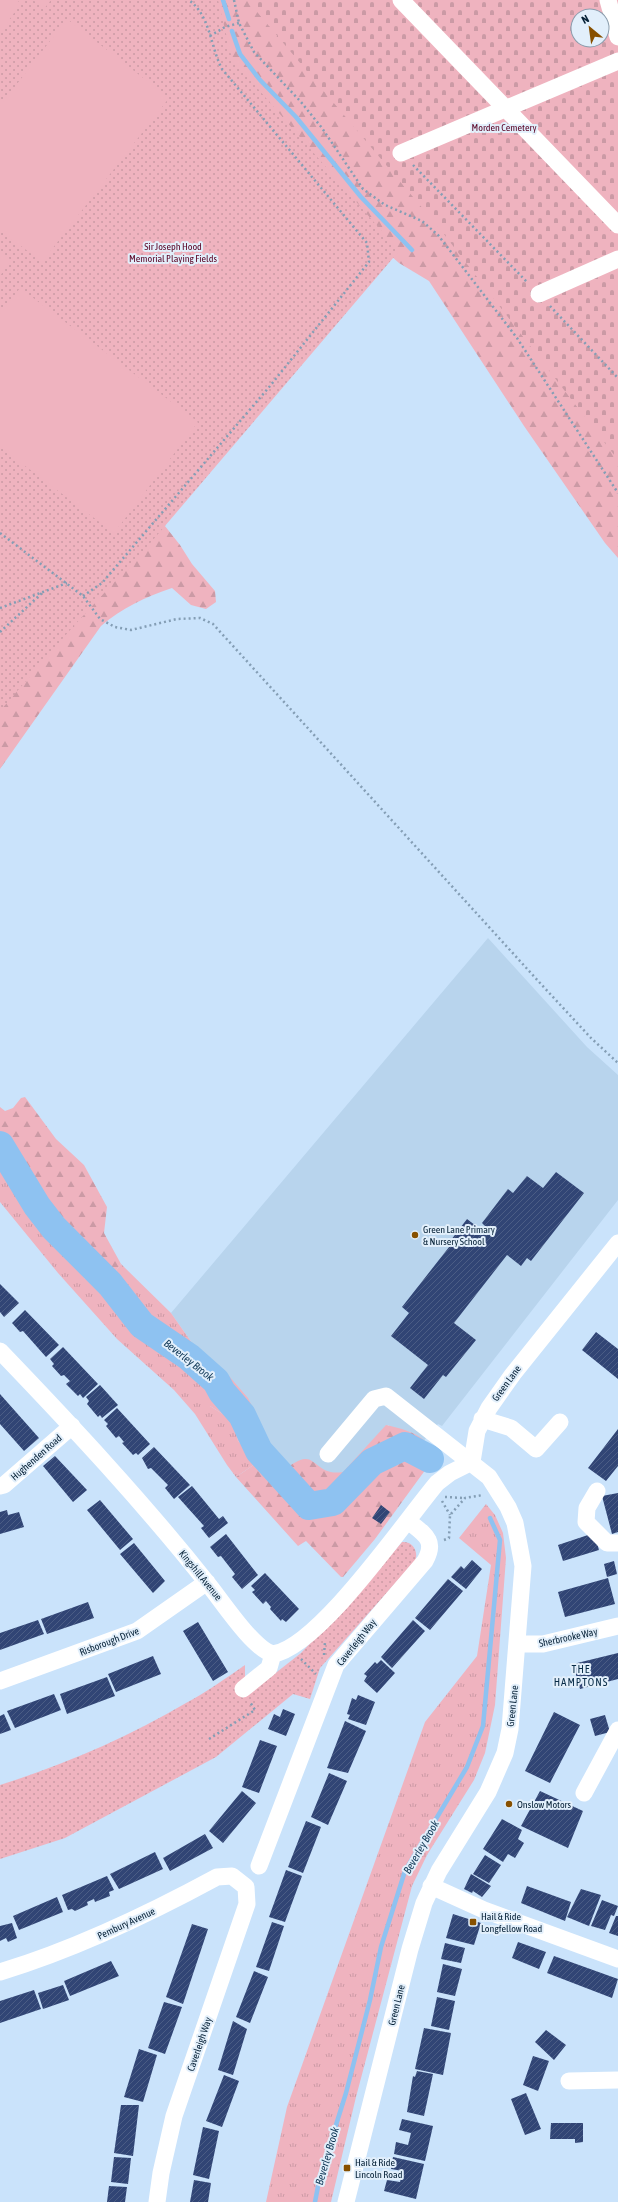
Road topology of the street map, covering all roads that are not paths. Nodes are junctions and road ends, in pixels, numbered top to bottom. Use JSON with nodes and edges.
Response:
{"nodes":[{"id":1,"x":401,"y":0,"type":"edge"},
{"id":2,"x":608,"y":0,"type":"edge"},
{"id":3,"x":618,"y":37,"type":"edge"},
{"id":4,"x":618,"y":61,"type":"edge"},
{"id":5,"x":507,"y":110,"type":"junction"},
{"id":6,"x":402,"y":153,"type":"road end"},
{"id":7,"x":618,"y":225,"type":"edge"},
{"id":8,"x":618,"y":259,"type":"edge"},
{"id":9,"x":539,"y":294,"type":"road end"},
{"id":10,"x":618,"y":1243,"type":"edge"},
{"id":11,"x":0,"y":1351,"type":"edge"},
{"id":12,"x":482,"y":1419,"type":"junction"},
{"id":13,"x":560,"y":1422,"type":"dead end"},
{"id":14,"x":72,"y":1426,"type":"junction"},
{"id":15,"x":328,"y":1454,"type":"dead end"},
{"id":16,"x":472,"y":1462,"type":"junction"},
{"id":17,"x":0,"y":1486,"type":"edge"},
{"id":18,"x":597,"y":1492,"type":"dead end"},
{"id":19,"x":408,"y":1521,"type":"junction"},
{"id":20,"x":618,"y":1543,"type":"edge"},
{"id":21,"x":207,"y":1582,"type":"junction"},
{"id":22,"x":618,"y":1626,"type":"edge"},
{"id":23,"x":518,"y":1644,"type":"junction"},
{"id":24,"x":273,"y":1654,"type":"junction"},
{"id":25,"x":0,"y":1681,"type":"edge"},
{"id":26,"x":243,"y":1689,"type":"road end"},
{"id":27,"x":618,"y":1730,"type":"edge"},
{"id":28,"x":584,"y":1793,"type":"dead end"},
{"id":29,"x":259,"y":1866,"type":"dead end"},
{"id":30,"x":431,"y":1886,"type":"junction"},
{"id":31,"x":246,"y":1887,"type":"joint"},
{"id":32,"x":618,"y":1959,"type":"edge"},
{"id":33,"x":0,"y":1972,"type":"edge"},
{"id":34,"x":618,"y":2080,"type":"edge"},
{"id":35,"x":569,"y":2081,"type":"dead end"},
{"id":36,"x":157,"y":2202,"type":"edge"},
{"id":37,"x":346,"y":2202,"type":"edge"}],
"edges":[{"from":1,"to":5,"type":"street"},
{"from":2,"to":3,"type":"street"},
{"from":4,"to":5,"type":"street"},
{"from":5,"to":6,"type":"street"},
{"from":5,"to":7,"type":"street"},
{"from":8,"to":9,"type":"street"},
{"from":10,"to":12,"type":"street","name":"Green Lane"},
{"from":11,"to":14,"type":"street","name":"Kingshill Avenue"},
{"from":12,"to":13,"type":"street"},
{"from":12,"to":16,"type":"street","name":"Green Lane"},
{"from":14,"to":17,"type":"street","name":"Hughenden Road"},
{"from":14,"to":21,"type":"street","name":"Kingshill Avenue"},
{"from":15,"to":16,"type":"street"},
{"from":16,"to":19,"type":"street"},
{"from":16,"to":23,"type":"street","name":"Green Lane"},
{"from":18,"to":20,"type":"street"},
{"from":19,"to":24,"type":"street"},
{"from":19,"to":29,"type":"street","name":"Caverleigh Way"},
{"from":21,"to":24,"type":"street","name":"Kingshill Avenue"},
{"from":21,"to":25,"type":"street","name":"Risborough Drive"},
{"from":22,"to":23,"type":"street","name":"Sherbrooke Way"},
{"from":23,"to":30,"type":"street","name":"Green Lane"},
{"from":24,"to":26,"type":"street"},
{"from":27,"to":28,"type":"street"},
{"from":30,"to":32,"type":"street"},
{"from":30,"to":37,"type":"street","name":"Green Lane"},
{"from":31,"to":33,"type":"street","name":"Pembury Avenue"},
{"from":31,"to":36,"type":"street","name":"Caverleigh Way"},
{"from":34,"to":35,"type":"street"}]}
